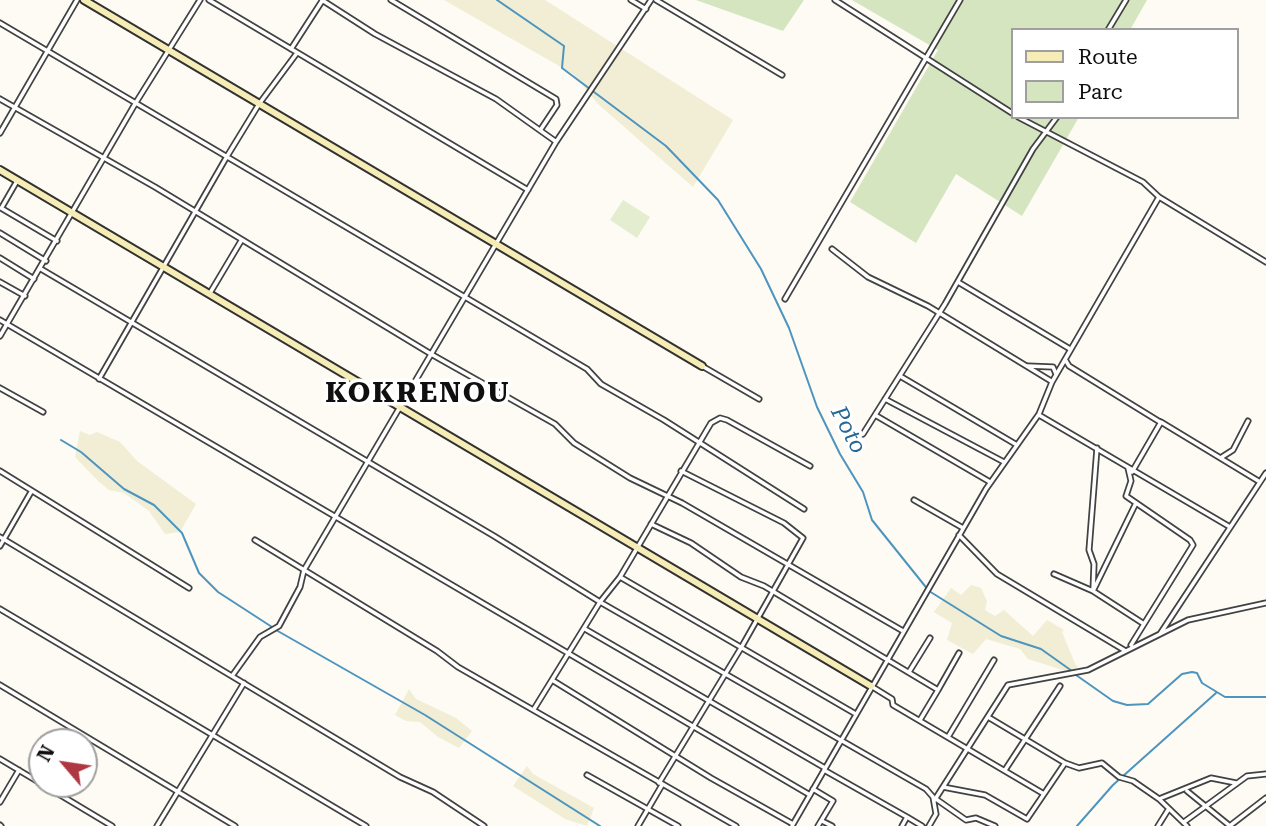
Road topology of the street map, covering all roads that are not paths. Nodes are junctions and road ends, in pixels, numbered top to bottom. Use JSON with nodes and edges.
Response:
{"nodes":[{"id":1,"x":77,"y":0,"type":"edge"},
{"id":2,"x":84,"y":0,"type":"edge"},
{"id":3,"x":200,"y":0,"type":"edge"},
{"id":4,"x":209,"y":0,"type":"edge"},
{"id":5,"x":323,"y":0,"type":"edge"},
{"id":6,"x":391,"y":0,"type":"edge"},
{"id":7,"x":631,"y":0,"type":"edge"},
{"id":8,"x":653,"y":0,"type":"edge"},
{"id":9,"x":835,"y":0,"type":"edge"},
{"id":10,"x":960,"y":0,"type":"edge"},
{"id":11,"x":1126,"y":0,"type":"edge"},
{"id":12,"x":646,"y":9,"type":"junction"},
{"id":13,"x":0,"y":23,"type":"edge"},
{"id":14,"x":1109,"y":28,"type":"edge"},
{"id":15,"x":291,"y":49,"type":"junction"},
{"id":16,"x":169,"y":50,"type":"junction"},
{"id":17,"x":47,"y":52,"type":"junction"},
{"id":18,"x":297,"y":53,"type":"junction"},
{"id":19,"x":925,"y":60,"type":"junction"},
{"id":20,"x":782,"y":75,"type":"dead end"},
{"id":21,"x":0,"y":99,"type":"edge"},
{"id":22,"x":135,"y":104,"type":"junction"},
{"id":23,"x":259,"y":104,"type":"junction"},
{"id":24,"x":14,"y":107,"type":"junction"},
{"id":25,"x":1010,"y":112,"type":"edge"},
{"id":26,"x":1022,"y":119,"type":"edge"},
{"id":27,"x":1056,"y":119,"type":"edge"},
{"id":28,"x":541,"y":129,"type":"junction"},
{"id":29,"x":1046,"y":132,"type":"junction"},
{"id":30,"x":0,"y":133,"type":"edge"},
{"id":31,"x":556,"y":142,"type":"junction"},
{"id":32,"x":226,"y":158,"type":"junction"},
{"id":33,"x":104,"y":159,"type":"junction"},
{"id":34,"x":0,"y":170,"type":"edge"},
{"id":35,"x":17,"y":180,"type":"junction"},
{"id":36,"x":528,"y":190,"type":"junction"},
{"id":37,"x":1159,"y":197,"type":"junction"},
{"id":38,"x":1,"y":208,"type":"edge"},
{"id":39,"x":195,"y":212,"type":"junction"},
{"id":40,"x":73,"y":214,"type":"junction"},
{"id":41,"x":0,"y":233,"type":"edge"},
{"id":42,"x":57,"y":241,"type":"junction"},
{"id":43,"x":241,"y":241,"type":"junction"},
{"id":44,"x":496,"y":244,"type":"junction"},
{"id":45,"x":832,"y":249,"type":"dead end"},
{"id":46,"x":0,"y":258,"type":"edge"},
{"id":47,"x":46,"y":261,"type":"junction"},
{"id":48,"x":1266,"y":262,"type":"edge"},
{"id":49,"x":163,"y":268,"type":"junction"},
{"id":50,"x":41,"y":269,"type":"junction"},
{"id":51,"x":35,"y":279,"type":"junction"},
{"id":52,"x":0,"y":282,"type":"edge"},
{"id":53,"x":958,"y":282,"type":"junction"},
{"id":54,"x":209,"y":295,"type":"junction"},
{"id":55,"x":24,"y":296,"type":"junction"},
{"id":56,"x":464,"y":299,"type":"junction"},
{"id":57,"x":785,"y":299,"type":"dead end"},
{"id":58,"x":940,"y":313,"type":"junction"},
{"id":59,"x":0,"y":320,"type":"edge"},
{"id":60,"x":131,"y":322,"type":"junction"},
{"id":61,"x":7,"y":324,"type":"junction"},
{"id":62,"x":0,"y":336,"type":"edge"},
{"id":63,"x":1071,"y":350,"type":"junction"},
{"id":64,"x":430,"y":354,"type":"junction"},
{"id":65,"x":1066,"y":360,"type":"junction"},
{"id":66,"x":702,"y":366,"type":"joint"},
{"id":67,"x":1026,"y":366,"type":"junction"},
{"id":68,"x":900,"y":376,"type":"junction"},
{"id":69,"x":1055,"y":376,"type":"junction"},
{"id":70,"x":99,"y":379,"type":"junction"},
{"id":71,"x":1052,"y":382,"type":"junction"},
{"id":72,"x":0,"y":388,"type":"edge"},
{"id":73,"x":759,"y":399,"type":"dead end"},
{"id":74,"x":885,"y":399,"type":"junction"},
{"id":75,"x":400,"y":408,"type":"junction"},
{"id":76,"x":43,"y":412,"type":"dead end"},
{"id":77,"x":1039,"y":414,"type":"junction"},
{"id":78,"x":875,"y":415,"type":"junction"},
{"id":79,"x":1248,"y":421,"type":"dead end"},
{"id":80,"x":1161,"y":422,"type":"junction"},
{"id":81,"x":863,"y":434,"type":"dead end"},
{"id":82,"x":699,"y":443,"type":"junction"},
{"id":83,"x":1017,"y":445,"type":"junction"},
{"id":84,"x":1097,"y":446,"type":"junction"},
{"id":85,"x":1222,"y":457,"type":"junction"},
{"id":86,"x":366,"y":463,"type":"junction"},
{"id":87,"x":1004,"y":463,"type":"junction"},
{"id":88,"x":810,"y":466,"type":"dead end"},
{"id":89,"x":1128,"y":468,"type":"junction"},
{"id":90,"x":0,"y":471,"type":"edge"},
{"id":91,"x":681,"y":471,"type":"junction"},
{"id":92,"x":1132,"y":472,"type":"junction"},
{"id":93,"x":1266,"y":474,"type":"edge"},
{"id":94,"x":990,"y":482,"type":"junction"},
{"id":95,"x":1260,"y":482,"type":"junction"},
{"id":96,"x":31,"y":492,"type":"junction"},
{"id":97,"x":666,"y":497,"type":"junction"},
{"id":98,"x":914,"y":500,"type":"dead end"},
{"id":99,"x":1136,"y":503,"type":"junction"},
{"id":100,"x":804,"y":509,"type":"dead end"},
{"id":101,"x":336,"y":516,"type":"junction"},
{"id":102,"x":651,"y":524,"type":"junction"},
{"id":103,"x":1230,"y":527,"type":"junction"},
{"id":104,"x":963,"y":528,"type":"junction"},
{"id":105,"x":959,"y":535,"type":"junction"},
{"id":106,"x":2,"y":539,"type":"edge"},
{"id":107,"x":254,"y":540,"type":"dead end"},
{"id":108,"x":0,"y":546,"type":"edge"},
{"id":109,"x":635,"y":547,"type":"junction"},
{"id":110,"x":789,"y":564,"type":"junction"},
{"id":111,"x":304,"y":570,"type":"junction"},
{"id":112,"x":1054,"y":574,"type":"dead end"},
{"id":113,"x":620,"y":577,"type":"junction"},
{"id":114,"x":189,"y":588,"type":"dead end"},
{"id":115,"x":772,"y":591,"type":"junction"},
{"id":116,"x":1093,"y":591,"type":"junction"},
{"id":117,"x":600,"y":602,"type":"junction"},
{"id":118,"x":1266,"y":604,"type":"edge"},
{"id":119,"x":0,"y":609,"type":"edge"},
{"id":120,"x":756,"y":620,"type":"junction"},
{"id":121,"x":1144,"y":624,"type":"junction"},
{"id":122,"x":584,"y":628,"type":"junction"},
{"id":123,"x":903,"y":631,"type":"junction"},
{"id":124,"x":1159,"y":635,"type":"junction"},
{"id":125,"x":930,"y":638,"type":"dead end"},
{"id":126,"x":1130,"y":647,"type":"junction"},
{"id":127,"x":741,"y":648,"type":"junction"},
{"id":128,"x":1124,"y":650,"type":"junction"},
{"id":129,"x":569,"y":653,"type":"junction"},
{"id":130,"x":959,"y":653,"type":"dead end"},
{"id":131,"x":887,"y":659,"type":"junction"},
{"id":132,"x":994,"y":660,"type":"dead end"},
{"id":133,"x":724,"y":671,"type":"junction"},
{"id":134,"x":908,"y":672,"type":"junction"},
{"id":135,"x":232,"y":676,"type":"junction"},
{"id":136,"x":552,"y":680,"type":"junction"},
{"id":137,"x":244,"y":683,"type":"junction"},
{"id":138,"x":0,"y":685,"type":"edge"},
{"id":139,"x":871,"y":686,"type":"junction"},
{"id":140,"x":1059,"y":686,"type":"dead end"},
{"id":141,"x":938,"y":690,"type":"junction"},
{"id":142,"x":707,"y":700,"type":"junction"},
{"id":143,"x":534,"y":709,"type":"junction"},
{"id":144,"x":855,"y":713,"type":"junction"},
{"id":145,"x":988,"y":717,"type":"junction"},
{"id":146,"x":920,"y":720,"type":"junction"},
{"id":147,"x":694,"y":725,"type":"junction"},
{"id":148,"x":210,"y":735,"type":"junction"},
{"id":149,"x":948,"y":737,"type":"junction"},
{"id":150,"x":841,"y":738,"type":"junction"},
{"id":151,"x":1026,"y":738,"type":"junction"},
{"id":152,"x":968,"y":748,"type":"junction"},
{"id":153,"x":676,"y":756,"type":"junction"},
{"id":154,"x":0,"y":759,"type":"edge"},
{"id":155,"x":1065,"y":763,"type":"junction"},
{"id":156,"x":825,"y":769,"type":"junction"},
{"id":157,"x":19,"y":770,"type":"junction"},
{"id":158,"x":1005,"y":770,"type":"junction"},
{"id":159,"x":1266,"y":774,"type":"edge"},
{"id":160,"x":28,"y":775,"type":"edge"},
{"id":161,"x":587,"y":775,"type":"dead end"},
{"id":162,"x":1236,"y":783,"type":"junction"},
{"id":163,"x":661,"y":784,"type":"junction"},
{"id":164,"x":943,"y":787,"type":"junction"},
{"id":165,"x":813,"y":789,"type":"junction"},
{"id":166,"x":1186,"y":790,"type":"junction"},
{"id":167,"x":178,"y":792,"type":"junction"},
{"id":168,"x":1044,"y":794,"type":"junction"},
{"id":169,"x":810,"y":795,"type":"junction"},
{"id":170,"x":65,"y":798,"type":"edge"},
{"id":171,"x":1266,"y":798,"type":"edge"},
{"id":172,"x":1159,"y":799,"type":"junction"},
{"id":173,"x":935,"y":801,"type":"junction"},
{"id":174,"x":0,"y":802,"type":"edge"},
{"id":175,"x":1204,"y":805,"type":"junction"},
{"id":176,"x":648,"y":809,"type":"junction"},
{"id":177,"x":1168,"y":810,"type":"junction"},
{"id":178,"x":906,"y":817,"type":"junction"},
{"id":179,"x":822,"y":821,"type":"junction"},
{"id":180,"x":1186,"y":824,"type":"edge"},
{"id":181,"x":481,"y":825,"type":"edge"},
{"id":182,"x":793,"y":825,"type":"edge"},
{"id":183,"x":1230,"y":825,"type":"edge"},
{"id":184,"x":112,"y":826,"type":"edge"},
{"id":185,"x":157,"y":826,"type":"edge"},
{"id":186,"x":235,"y":826,"type":"edge"},
{"id":187,"x":366,"y":826,"type":"edge"},
{"id":188,"x":638,"y":826,"type":"edge"},
{"id":189,"x":678,"y":826,"type":"edge"},
{"id":190,"x":736,"y":826,"type":"edge"},
{"id":191,"x":818,"y":826,"type":"edge"},
{"id":192,"x":832,"y":826,"type":"edge"},
{"id":193,"x":902,"y":826,"type":"edge"},
{"id":194,"x":922,"y":826,"type":"edge"},
{"id":195,"x":929,"y":826,"type":"edge"},
{"id":196,"x":995,"y":826,"type":"edge"},
{"id":197,"x":1158,"y":826,"type":"edge"}],
"edges":[{"from":1,"to":17,"type":"street"},
{"from":2,"to":16,"type":"street"},
{"from":3,"to":16,"type":"street"},
{"from":4,"to":15,"type":"street"},
{"from":5,"to":15,"type":"street"},
{"from":5,"to":28,"type":"street"},
{"from":6,"to":28,"type":"street"},
{"from":7,"to":12,"type":"street"},
{"from":8,"to":12,"type":"street"},
{"from":8,"to":20,"type":"street"},
{"from":9,"to":19,"type":"street"},
{"from":10,"to":19,"type":"street"},
{"from":11,"to":14,"type":"street"},
{"from":12,"to":31,"type":"street"},
{"from":13,"to":17,"type":"street"},
{"from":15,"to":18,"type":"street"},
{"from":16,"to":22,"type":"street"},
{"from":16,"to":23,"type":"street"},
{"from":17,"to":22,"type":"street"},
{"from":17,"to":24,"type":"street"},
{"from":18,"to":23,"type":"street"},
{"from":18,"to":36,"type":"street"},
{"from":19,"to":25,"type":"street"},
{"from":19,"to":57,"type":"street"},
{"from":21,"to":24,"type":"street"},
{"from":22,"to":32,"type":"street"},
{"from":22,"to":33,"type":"street"},
{"from":23,"to":32,"type":"street"},
{"from":23,"to":44,"type":"street"},
{"from":24,"to":30,"type":"street"},
{"from":24,"to":33,"type":"street"},
{"from":26,"to":29,"type":"street"},
{"from":27,"to":29,"type":"street"},
{"from":28,"to":31,"type":"street"},
{"from":29,"to":37,"type":"street"},
{"from":29,"to":53,"type":"street"},
{"from":31,"to":36,"type":"street"},
{"from":32,"to":39,"type":"street"},
{"from":32,"to":56,"type":"street"},
{"from":33,"to":39,"type":"street"},
{"from":33,"to":40,"type":"street"},
{"from":34,"to":35,"type":"street"},
{"from":35,"to":38,"type":"street"},
{"from":35,"to":40,"type":"street"},
{"from":36,"to":44,"type":"street"},
{"from":37,"to":48,"type":"street"},
{"from":37,"to":63,"type":"street"},
{"from":38,"to":42,"type":"street"},
{"from":39,"to":43,"type":"street"},
{"from":39,"to":49,"type":"street"},
{"from":40,"to":42,"type":"street"},
{"from":40,"to":49,"type":"street"},
{"from":41,"to":47,"type":"street"},
{"from":42,"to":47,"type":"street"},
{"from":43,"to":54,"type":"street"},
{"from":43,"to":64,"type":"street"},
{"from":44,"to":56,"type":"street"},
{"from":44,"to":66,"type":"street"},
{"from":45,"to":58,"type":"street"},
{"from":46,"to":51,"type":"street"},
{"from":47,"to":50,"type":"street"},
{"from":49,"to":54,"type":"street"},
{"from":49,"to":60,"type":"street"},
{"from":50,"to":51,"type":"street"},
{"from":50,"to":60,"type":"street"},
{"from":51,"to":55,"type":"street"},
{"from":52,"to":55,"type":"street"},
{"from":53,"to":58,"type":"street"},
{"from":53,"to":63,"type":"street"},
{"from":54,"to":75,"type":"street"},
{"from":55,"to":61,"type":"street"},
{"from":56,"to":64,"type":"street"},
{"from":56,"to":82,"type":"street"},
{"from":58,"to":67,"type":"street"},
{"from":58,"to":68,"type":"street"},
{"from":59,"to":61,"type":"street"},
{"from":60,"to":70,"type":"street"},
{"from":60,"to":86,"type":"street"},
{"from":61,"to":62,"type":"street"},
{"from":61,"to":70,"type":"street"},
{"from":63,"to":65,"type":"street"},
{"from":64,"to":75,"type":"street"},
{"from":64,"to":97,"type":"street"},
{"from":65,"to":69,"type":"street"},
{"from":65,"to":80,"type":"street"},
{"from":66,"to":73,"type":"street"},
{"from":67,"to":69,"type":"street"},
{"from":67,"to":71,"type":"street"},
{"from":68,"to":74,"type":"street"},
{"from":68,"to":83,"type":"street"},
{"from":69,"to":71,"type":"street"},
{"from":70,"to":101,"type":"street"},
{"from":71,"to":77,"type":"street"},
{"from":72,"to":76,"type":"street"},
{"from":74,"to":78,"type":"street"},
{"from":74,"to":87,"type":"street"},
{"from":75,"to":86,"type":"street"},
{"from":75,"to":109,"type":"street"},
{"from":77,"to":83,"type":"street"},
{"from":77,"to":84,"type":"street"},
{"from":78,"to":81,"type":"street"},
{"from":78,"to":94,"type":"street"},
{"from":79,"to":85,"type":"street"},
{"from":80,"to":85,"type":"street"},
{"from":80,"to":92,"type":"street"},
{"from":82,"to":88,"type":"street"},
{"from":82,"to":91,"type":"street"},
{"from":82,"to":100,"type":"street"},
{"from":83,"to":87,"type":"street"},
{"from":84,"to":89,"type":"street"},
{"from":84,"to":116,"type":"street"},
{"from":85,"to":95,"type":"street"},
{"from":86,"to":101,"type":"street"},
{"from":86,"to":117,"type":"street"},
{"from":87,"to":94,"type":"street"},
{"from":89,"to":92,"type":"street"},
{"from":89,"to":99,"type":"street"},
{"from":90,"to":96,"type":"street"},
{"from":91,"to":97,"type":"street"},
{"from":91,"to":110,"type":"street"},
{"from":92,"to":103,"type":"street"},
{"from":93,"to":95,"type":"street"},
{"from":94,"to":104,"type":"street"},
{"from":95,"to":103,"type":"street"},
{"from":96,"to":106,"type":"street"},
{"from":96,"to":114,"type":"street"},
{"from":97,"to":102,"type":"street"},
{"from":97,"to":110,"type":"street"},
{"from":98,"to":104,"type":"street"},
{"from":99,"to":116,"type":"street"},
{"from":99,"to":121,"type":"street"},
{"from":101,"to":111,"type":"street"},
{"from":101,"to":129,"type":"street"},
{"from":102,"to":109,"type":"street"},
{"from":102,"to":115,"type":"street"},
{"from":103,"to":124,"type":"street"},
{"from":104,"to":105,"type":"street"},
{"from":105,"to":123,"type":"street"},
{"from":105,"to":128,"type":"street"},
{"from":106,"to":108,"type":"street"},
{"from":106,"to":135,"type":"street"},
{"from":107,"to":111,"type":"street"},
{"from":109,"to":113,"type":"street"},
{"from":109,"to":120,"type":"street"},
{"from":110,"to":115,"type":"street"},
{"from":110,"to":123,"type":"street"},
{"from":111,"to":135,"type":"street"},
{"from":111,"to":143,"type":"street"},
{"from":112,"to":116,"type":"street"},
{"from":113,"to":117,"type":"street"},
{"from":113,"to":127,"type":"street"},
{"from":115,"to":120,"type":"street"},
{"from":115,"to":131,"type":"street"},
{"from":116,"to":121,"type":"street"},
{"from":117,"to":122,"type":"street"},
{"from":117,"to":133,"type":"street"},
{"from":118,"to":124,"type":"street"},
{"from":119,"to":148,"type":"street"},
{"from":120,"to":127,"type":"street"},
{"from":120,"to":139,"type":"street"},
{"from":121,"to":126,"type":"street"},
{"from":122,"to":129,"type":"street"},
{"from":122,"to":142,"type":"street"},
{"from":123,"to":131,"type":"street"},
{"from":124,"to":126,"type":"street"},
{"from":125,"to":134,"type":"street"},
{"from":126,"to":128,"type":"street"},
{"from":127,"to":133,"type":"street"},
{"from":127,"to":144,"type":"street"},
{"from":128,"to":145,"type":"street"},
{"from":129,"to":136,"type":"street"},
{"from":129,"to":147,"type":"street"},
{"from":130,"to":141,"type":"street"},
{"from":131,"to":134,"type":"street"},
{"from":131,"to":139,"type":"street"},
{"from":132,"to":149,"type":"street"},
{"from":133,"to":142,"type":"street"},
{"from":133,"to":150,"type":"street"},
{"from":134,"to":141,"type":"street"},
{"from":135,"to":137,"type":"street"},
{"from":136,"to":143,"type":"street"},
{"from":136,"to":153,"type":"street"},
{"from":137,"to":148,"type":"street"},
{"from":137,"to":181,"type":"street"},
{"from":138,"to":167,"type":"street"},
{"from":139,"to":144,"type":"street"},
{"from":139,"to":146,"type":"street"},
{"from":140,"to":151,"type":"street"},
{"from":141,"to":146,"type":"street"},
{"from":142,"to":147,"type":"street"},
{"from":142,"to":156,"type":"street"},
{"from":143,"to":163,"type":"street"},
{"from":144,"to":150,"type":"street"},
{"from":145,"to":151,"type":"street"},
{"from":145,"to":152,"type":"street"},
{"from":146,"to":149,"type":"street"},
{"from":147,"to":153,"type":"street"},
{"from":147,"to":169,"type":"street"},
{"from":148,"to":167,"type":"street"},
{"from":148,"to":187,"type":"street"},
{"from":149,"to":152,"type":"street"},
{"from":150,"to":156,"type":"street"},
{"from":150,"to":173,"type":"street"},
{"from":151,"to":155,"type":"street"},
{"from":151,"to":158,"type":"street"},
{"from":152,"to":158,"type":"street"},
{"from":152,"to":164,"type":"street"},
{"from":153,"to":163,"type":"street"},
{"from":153,"to":182,"type":"street"},
{"from":154,"to":157,"type":"street"},
{"from":155,"to":168,"type":"street"},
{"from":155,"to":172,"type":"street"},
{"from":156,"to":165,"type":"street"},
{"from":156,"to":178,"type":"street"},
{"from":157,"to":160,"type":"street"},
{"from":157,"to":174,"type":"street"},
{"from":158,"to":168,"type":"street"},
{"from":159,"to":162,"type":"street"},
{"from":161,"to":176,"type":"street"},
{"from":162,"to":166,"type":"street"},
{"from":162,"to":175,"type":"street"},
{"from":163,"to":176,"type":"street"},
{"from":163,"to":190,"type":"street"},
{"from":164,"to":168,"type":"street"},
{"from":164,"to":173,"type":"street"},
{"from":165,"to":169,"type":"street"},
{"from":165,"to":179,"type":"street"},
{"from":166,"to":172,"type":"street"},
{"from":166,"to":175,"type":"street"},
{"from":167,"to":185,"type":"street"},
{"from":167,"to":186,"type":"street"},
{"from":169,"to":182,"type":"street"},
{"from":170,"to":184,"type":"street"},
{"from":171,"to":183,"type":"street"},
{"from":172,"to":177,"type":"street"},
{"from":173,"to":195,"type":"street"},
{"from":173,"to":196,"type":"street"},
{"from":175,"to":180,"type":"street"},
{"from":175,"to":183,"type":"street"},
{"from":176,"to":188,"type":"street"},
{"from":176,"to":189,"type":"street"},
{"from":177,"to":180,"type":"street"},
{"from":177,"to":197,"type":"street"},
{"from":178,"to":193,"type":"street"},
{"from":178,"to":194,"type":"street"},
{"from":179,"to":191,"type":"street"},
{"from":179,"to":192,"type":"street"}]}
